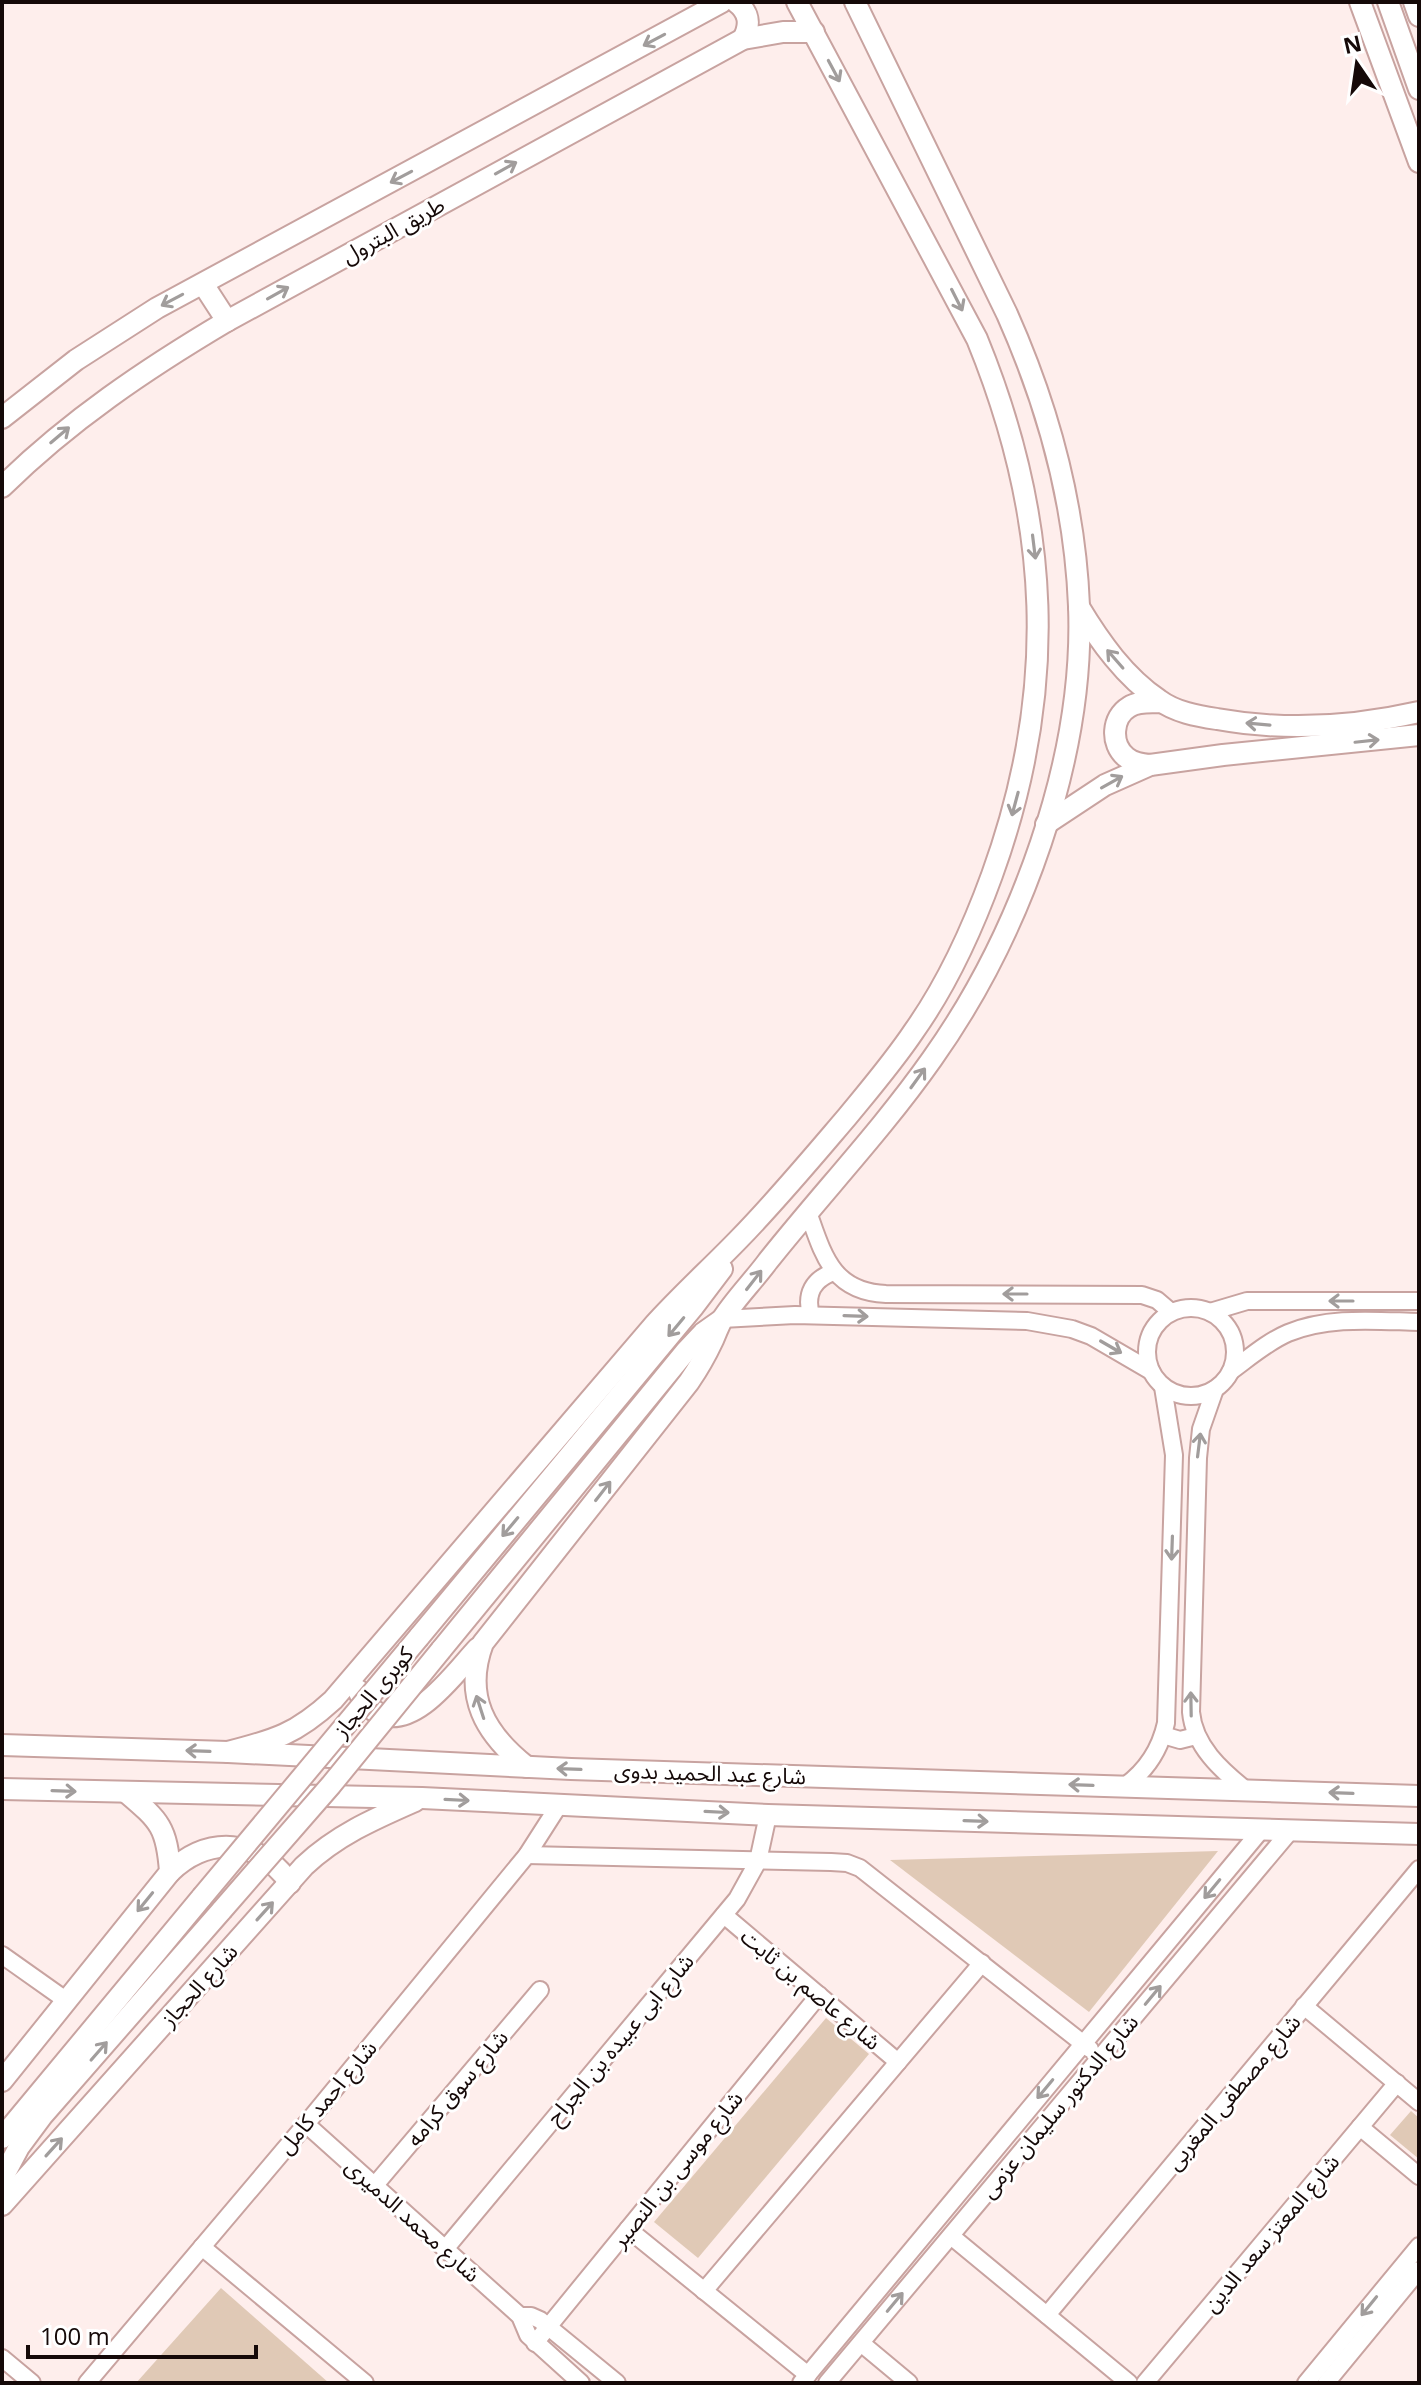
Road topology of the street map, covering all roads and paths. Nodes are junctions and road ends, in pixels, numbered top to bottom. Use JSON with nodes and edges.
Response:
{"nodes":[{"id":1,"x":722,"y":2,"type":"edge"},
{"id":2,"x":736,"y":2,"type":"edge"},
{"id":3,"x":797,"y":2,"type":"edge"},
{"id":4,"x":1360,"y":2,"type":"edge"},
{"id":5,"x":1388,"y":2,"type":"edge"},
{"id":6,"x":1414,"y":2,"type":"edge"},
{"id":7,"x":861,"y":6,"type":"edge"},
{"id":8,"x":1419,"y":16,"type":"edge"},
{"id":9,"x":814,"y":32,"type":"junction"},
{"id":10,"x":743,"y":39,"type":"junction"},
{"id":11,"x":1419,"y":89,"type":"edge"},
{"id":12,"x":1419,"y":162,"type":"edge"},
{"id":13,"x":203,"y":284,"type":"junction"},
{"id":14,"x":227,"y":321,"type":"junction"},
{"id":15,"x":2,"y":418,"type":"edge"},
{"id":16,"x":2,"y":487,"type":"edge"},
{"id":17,"x":1079,"y":607,"type":"junction"},
{"id":18,"x":1161,"y":702,"type":"junction"},
{"id":19,"x":1419,"y":712,"type":"edge"},
{"id":20,"x":1419,"y":735,"type":"edge"},
{"id":21,"x":1150,"y":765,"type":"junction"},
{"id":22,"x":1046,"y":824,"type":"junction"},
{"id":23,"x":808,"y":1212,"type":"junction"},
{"id":24,"x":738,"y":1241,"type":"junction"},
{"id":25,"x":834,"y":1272,"type":"junction"},
{"id":26,"x":1419,"y":1301,"type":"edge"},
{"id":27,"x":1171,"y":1312,"type":"junction"},
{"id":28,"x":1210,"y":1312,"type":"junction"},
{"id":29,"x":811,"y":1315,"type":"junction"},
{"id":30,"x":722,"y":1319,"type":"junction"},
{"id":31,"x":1419,"y":1322,"type":"edge"},
{"id":32,"x":1151,"y":1371,"type":"junction"},
{"id":33,"x":1231,"y":1371,"type":"junction"},
{"id":34,"x":1163,"y":1387,"type":"junction"},
{"id":35,"x":1215,"y":1389,"type":"junction"},
{"id":36,"x":483,"y":1643,"type":"junction"},
{"id":37,"x":357,"y":1674,"type":"junction"},
{"id":38,"x":1163,"y":1735,"type":"junction"},
{"id":39,"x":1196,"y":1736,"type":"junction"},
{"id":40,"x":2,"y":1745,"type":"edge"},
{"id":41,"x":228,"y":1752,"type":"junction"},
{"id":42,"x":527,"y":1767,"type":"junction"},
{"id":43,"x":1125,"y":1786,"type":"junction"},
{"id":44,"x":2,"y":1789,"type":"edge"},
{"id":45,"x":1246,"y":1790,"type":"junction"},
{"id":46,"x":127,"y":1793,"type":"junction"},
{"id":47,"x":1419,"y":1796,"type":"edge"},
{"id":48,"x":422,"y":1798,"type":"junction"},
{"id":49,"x":559,"y":1805,"type":"junction"},
{"id":50,"x":768,"y":1815,"type":"junction"},
{"id":51,"x":1262,"y":1829,"type":"junction"},
{"id":52,"x":1291,"y":1830,"type":"junction"},
{"id":53,"x":1419,"y":1834,"type":"edge"},
{"id":54,"x":527,"y":1855,"type":"junction"},
{"id":55,"x":758,"y":1861,"type":"junction"},
{"id":56,"x":1419,"y":1869,"type":"edge"},
{"id":57,"x":170,"y":1872,"type":"junction"},
{"id":58,"x":290,"y":1883,"type":"junction"},
{"id":59,"x":724,"y":1915,"type":"junction"},
{"id":60,"x":2,"y":1955,"type":"edge"},
{"id":61,"x":982,"y":1963,"type":"junction"},
{"id":62,"x":540,"y":1990,"type":"dead end"},
{"id":63,"x":819,"y":1995,"type":"junction"},
{"id":64,"x":67,"y":2001,"type":"junction"},
{"id":65,"x":1304,"y":2006,"type":"junction"},
{"id":66,"x":1083,"y":2044,"type":"junction"},
{"id":67,"x":1100,"y":2057,"type":"junction"},
{"id":68,"x":898,"y":2062,"type":"junction"},
{"id":69,"x":2,"y":2081,"type":"edge"},
{"id":70,"x":1397,"y":2083,"type":"junction"},
{"id":71,"x":1419,"y":2102,"type":"edge"},
{"id":72,"x":306,"y":2124,"type":"junction"},
{"id":73,"x":1360,"y":2127,"type":"junction"},
{"id":74,"x":2,"y":2138,"type":"edge"},
{"id":75,"x":1419,"y":2176,"type":"edge"},
{"id":76,"x":2,"y":2179,"type":"edge"},
{"id":77,"x":375,"y":2185,"type":"junction"},
{"id":78,"x":2,"y":2205,"type":"edge"},
{"id":79,"x":628,"y":2229,"type":"junction"},
{"id":80,"x":951,"y":2236,"type":"junction"},
{"id":81,"x":1419,"y":2246,"type":"edge"},
{"id":82,"x":202,"y":2247,"type":"junction"},
{"id":83,"x":445,"y":2249,"type":"junction"},
{"id":84,"x":1419,"y":2270,"type":"edge"},
{"id":85,"x":704,"y":2291,"type":"junction"},
{"id":86,"x":1047,"y":2315,"type":"junction"},
{"id":87,"x":520,"y":2316,"type":"junction"},
{"id":88,"x":548,"y":2326,"type":"junction"},
{"id":89,"x":535,"y":2343,"type":"junction"},
{"id":90,"x":861,"y":2343,"type":"junction"},
{"id":91,"x":2,"y":2358,"type":"edge"},
{"id":92,"x":589,"y":2360,"type":"junction"},
{"id":93,"x":804,"y":2379,"type":"edge"},
{"id":94,"x":606,"y":2380,"type":"edge"},
{"id":95,"x":575,"y":2381,"type":"edge"},
{"id":96,"x":32,"y":2383,"type":"edge"},
{"id":97,"x":87,"y":2383,"type":"edge"},
{"id":98,"x":365,"y":2383,"type":"edge"},
{"id":99,"x":827,"y":2383,"type":"edge"},
{"id":100,"x":909,"y":2383,"type":"edge"},
{"id":101,"x":1129,"y":2383,"type":"edge"},
{"id":102,"x":1145,"y":2383,"type":"edge"},
{"id":103,"x":1306,"y":2383,"type":"edge"},
{"id":104,"x":1326,"y":2383,"type":"edge"}],
"edges":[{"from":1,"to":13,"type":"main road","name":"طريق البترول","one_way":true},
{"from":2,"to":10,"type":"main road"},
{"from":3,"to":9,"type":"main road"},
{"from":4,"to":12,"type":"main road"},
{"from":5,"to":11,"type":"main road"},
{"from":6,"to":8,"type":"main road"},
{"from":7,"to":17,"type":"main road"},
{"from":9,"to":10,"type":"main road","name":"طريق البترول"},
{"from":9,"to":24,"type":"main road","one_way":true},
{"from":14,"to":10,"type":"main road","name":"طريق البترول","one_way":true},
{"from":13,"to":14,"type":"main road"},
{"from":13,"to":15,"type":"main road","name":"طريق البترول","one_way":true},
{"from":16,"to":14,"type":"main road","name":"طريق البترول","one_way":true},
{"from":18,"to":17,"type":"main road","one_way":true},
{"from":17,"to":22,"type":"main road"},
{"from":19,"to":18,"type":"main road","one_way":true},
{"from":18,"to":21,"type":"main road"},
{"from":21,"to":20,"type":"main road","one_way":true},
{"from":22,"to":21,"type":"main road","one_way":true},
{"from":23,"to":22,"type":"main road","one_way":true},
{"from":23,"to":25,"type":"street"},
{"from":30,"to":23,"type":"main road","one_way":true},
{"from":24,"to":37,"type":"main road"},
{"from":24,"to":74,"type":"main road","name":"كوبرى الحجاز","one_way":true,"bridge":true},
{"from":27,"to":25,"type":"street","one_way":true},
{"from":25,"to":29,"type":"street"},
{"from":26,"to":28,"type":"street","one_way":true},
{"from":27,"to":28,"type":"street"},
{"from":27,"to":32,"type":"street"},
{"from":28,"to":33,"type":"street"},
{"from":29,"to":30,"type":"street"},
{"from":29,"to":32,"type":"street","one_way":true},
{"from":36,"to":30,"type":"main road","one_way":true},
{"from":76,"to":30,"type":"main road","name":"كوبرى الحجاز","one_way":true,"bridge":true},
{"from":31,"to":33,"type":"street"},
{"from":32,"to":34,"type":"street"},
{"from":33,"to":35,"type":"street"},
{"from":34,"to":35,"type":"street"},
{"from":34,"to":38,"type":"street","one_way":true},
{"from":39,"to":35,"type":"street","one_way":true},
{"from":36,"to":37,"type":"main road"},
{"from":42,"to":36,"type":"main road","one_way":true},
{"from":37,"to":41,"type":"main road"},
{"from":38,"to":39,"type":"street"},
{"from":38,"to":43,"type":"street"},
{"from":39,"to":45,"type":"street"},
{"from":41,"to":40,"type":"main road","name":"شارع عبد الحميد بدوى","one_way":true},
{"from":41,"to":42,"type":"main road","name":"شارع عبد الحميد بدوى"},
{"from":43,"to":42,"type":"main road","name":"شارع عبد الحميد بدوى","one_way":true},
{"from":43,"to":45,"type":"main road","name":"شارع عبد الحميد بدوى"},
{"from":44,"to":46,"type":"main road","name":"شارع عبد الحميد بدوى","one_way":true},
{"from":47,"to":45,"type":"main road","name":"شارع عبد الحميد بدوى","one_way":true},
{"from":46,"to":48,"type":"main road","name":"شارع عبد الحميد بدوى"},
{"from":46,"to":57,"type":"main road"},
{"from":48,"to":49,"type":"main road","name":"شارع عبد الحميد بدوى","one_way":true},
{"from":48,"to":58,"type":"main road","name":"شارع الحجاز"},
{"from":49,"to":50,"type":"main road","name":"شارع عبد الحميد بدوى","one_way":true},
{"from":49,"to":54,"type":"street","name":"شارع احمد كامل"},
{"from":50,"to":51,"type":"main road","name":"شارع عبد الحميد بدوى","one_way":true},
{"from":50,"to":55,"type":"street","name":"شارع ابى عبيده بن الجراح"},
{"from":51,"to":52,"type":"main road","name":"شارع عبد الحميد بدوى"},
{"from":51,"to":66,"type":"street","name":"شارع الدكتور سليمان عزمى","one_way":true},
{"from":52,"to":53,"type":"main road","name":"شارع عبد الحميد بدوى"},
{"from":67,"to":52,"type":"street","name":"شارع الدكتور سليمان عزمى","one_way":true},
{"from":54,"to":55,"type":"street"},
{"from":54,"to":72,"type":"street","name":"شارع احمد كامل"},
{"from":55,"to":59,"type":"street","name":"شارع ابى عبيده بن الجراح"},
{"from":55,"to":61,"type":"street"},
{"from":56,"to":65,"type":"street","name":"شارع مصطفى المغربى"},
{"from":57,"to":58,"type":"main road"},
{"from":57,"to":64,"type":"main road","one_way":true},
{"from":78,"to":58,"type":"main road","name":"شارع الحجاز","one_way":true},
{"from":59,"to":63,"type":"street","name":"شارع عاصم بن ثابت"},
{"from":59,"to":83,"type":"street","name":"شارع ابى عبيده بن الجراح"},
{"from":60,"to":64,"type":"street"},
{"from":61,"to":66,"type":"street"},
{"from":61,"to":68,"type":"street"},
{"from":62,"to":77,"type":"street","name":"شارع سوق كرامه"},
{"from":63,"to":68,"type":"street","name":"شارع عاصم بن ثابت"},
{"from":63,"to":79,"type":"street","name":"شارع موسى بن النصير"},
{"from":64,"to":69,"type":"main road"},
{"from":65,"to":70,"type":"street"},
{"from":65,"to":86,"type":"street","name":"شارع مصطفى المغربى"},
{"from":66,"to":67,"type":"street"},
{"from":66,"to":93,"type":"street","name":"شارع الدكتور سليمان عزمى","one_way":true},
{"from":67,"to":80,"type":"street","name":"شارع الدكتور سليمان عزمى"},
{"from":68,"to":85,"type":"street"},
{"from":70,"to":71,"type":"street"},
{"from":70,"to":73,"type":"street","name":"شارع المعتز سعد الدين"},
{"from":72,"to":77,"type":"street","name":"شارع محمد الدميرى"},
{"from":72,"to":82,"type":"street","name":"شارع احمد كامل"},
{"from":73,"to":75,"type":"street"},
{"from":73,"to":102,"type":"street","name":"شارع المعتز سعد الدين"},
{"from":77,"to":83,"type":"street","name":"شارع محمد الدميرى"},
{"from":79,"to":85,"type":"street"},
{"from":79,"to":88,"type":"street","name":"شارع موسى بن النصير"},
{"from":80,"to":86,"type":"street"},
{"from":90,"to":80,"type":"street","name":"شارع الدكتور سليمان عزمى","one_way":true},
{"from":81,"to":103,"type":"street","one_way":true},
{"from":82,"to":97,"type":"street","name":"شارع احمد كامل"},
{"from":82,"to":98,"type":"street"},
{"from":83,"to":87,"type":"street","name":"شارع محمد الدميرى"},
{"from":84,"to":104,"type":"street"},
{"from":85,"to":93,"type":"street"},
{"from":86,"to":101,"type":"street"},
{"from":87,"to":88,"type":"street","name":"شارع محمد الدميرى"},
{"from":87,"to":89,"type":"street","name":"شارع محمد الدميرى"},
{"from":88,"to":89,"type":"street","name":"شارع موسى بن النصير"},
{"from":88,"to":92,"type":"street","name":"شارع محمد الدميرى"},
{"from":89,"to":95,"type":"street","name":"شارع محمد الدميرى"},
{"from":90,"to":99,"type":"street","name":"شارع الدكتور سليمان عزمى"},
{"from":90,"to":100,"type":"street"},
{"from":91,"to":96,"type":"street"},
{"from":92,"to":94,"type":"street","name":"شارع محمد الدميرى"},
{"from":92,"to":95,"type":"street"}]}
